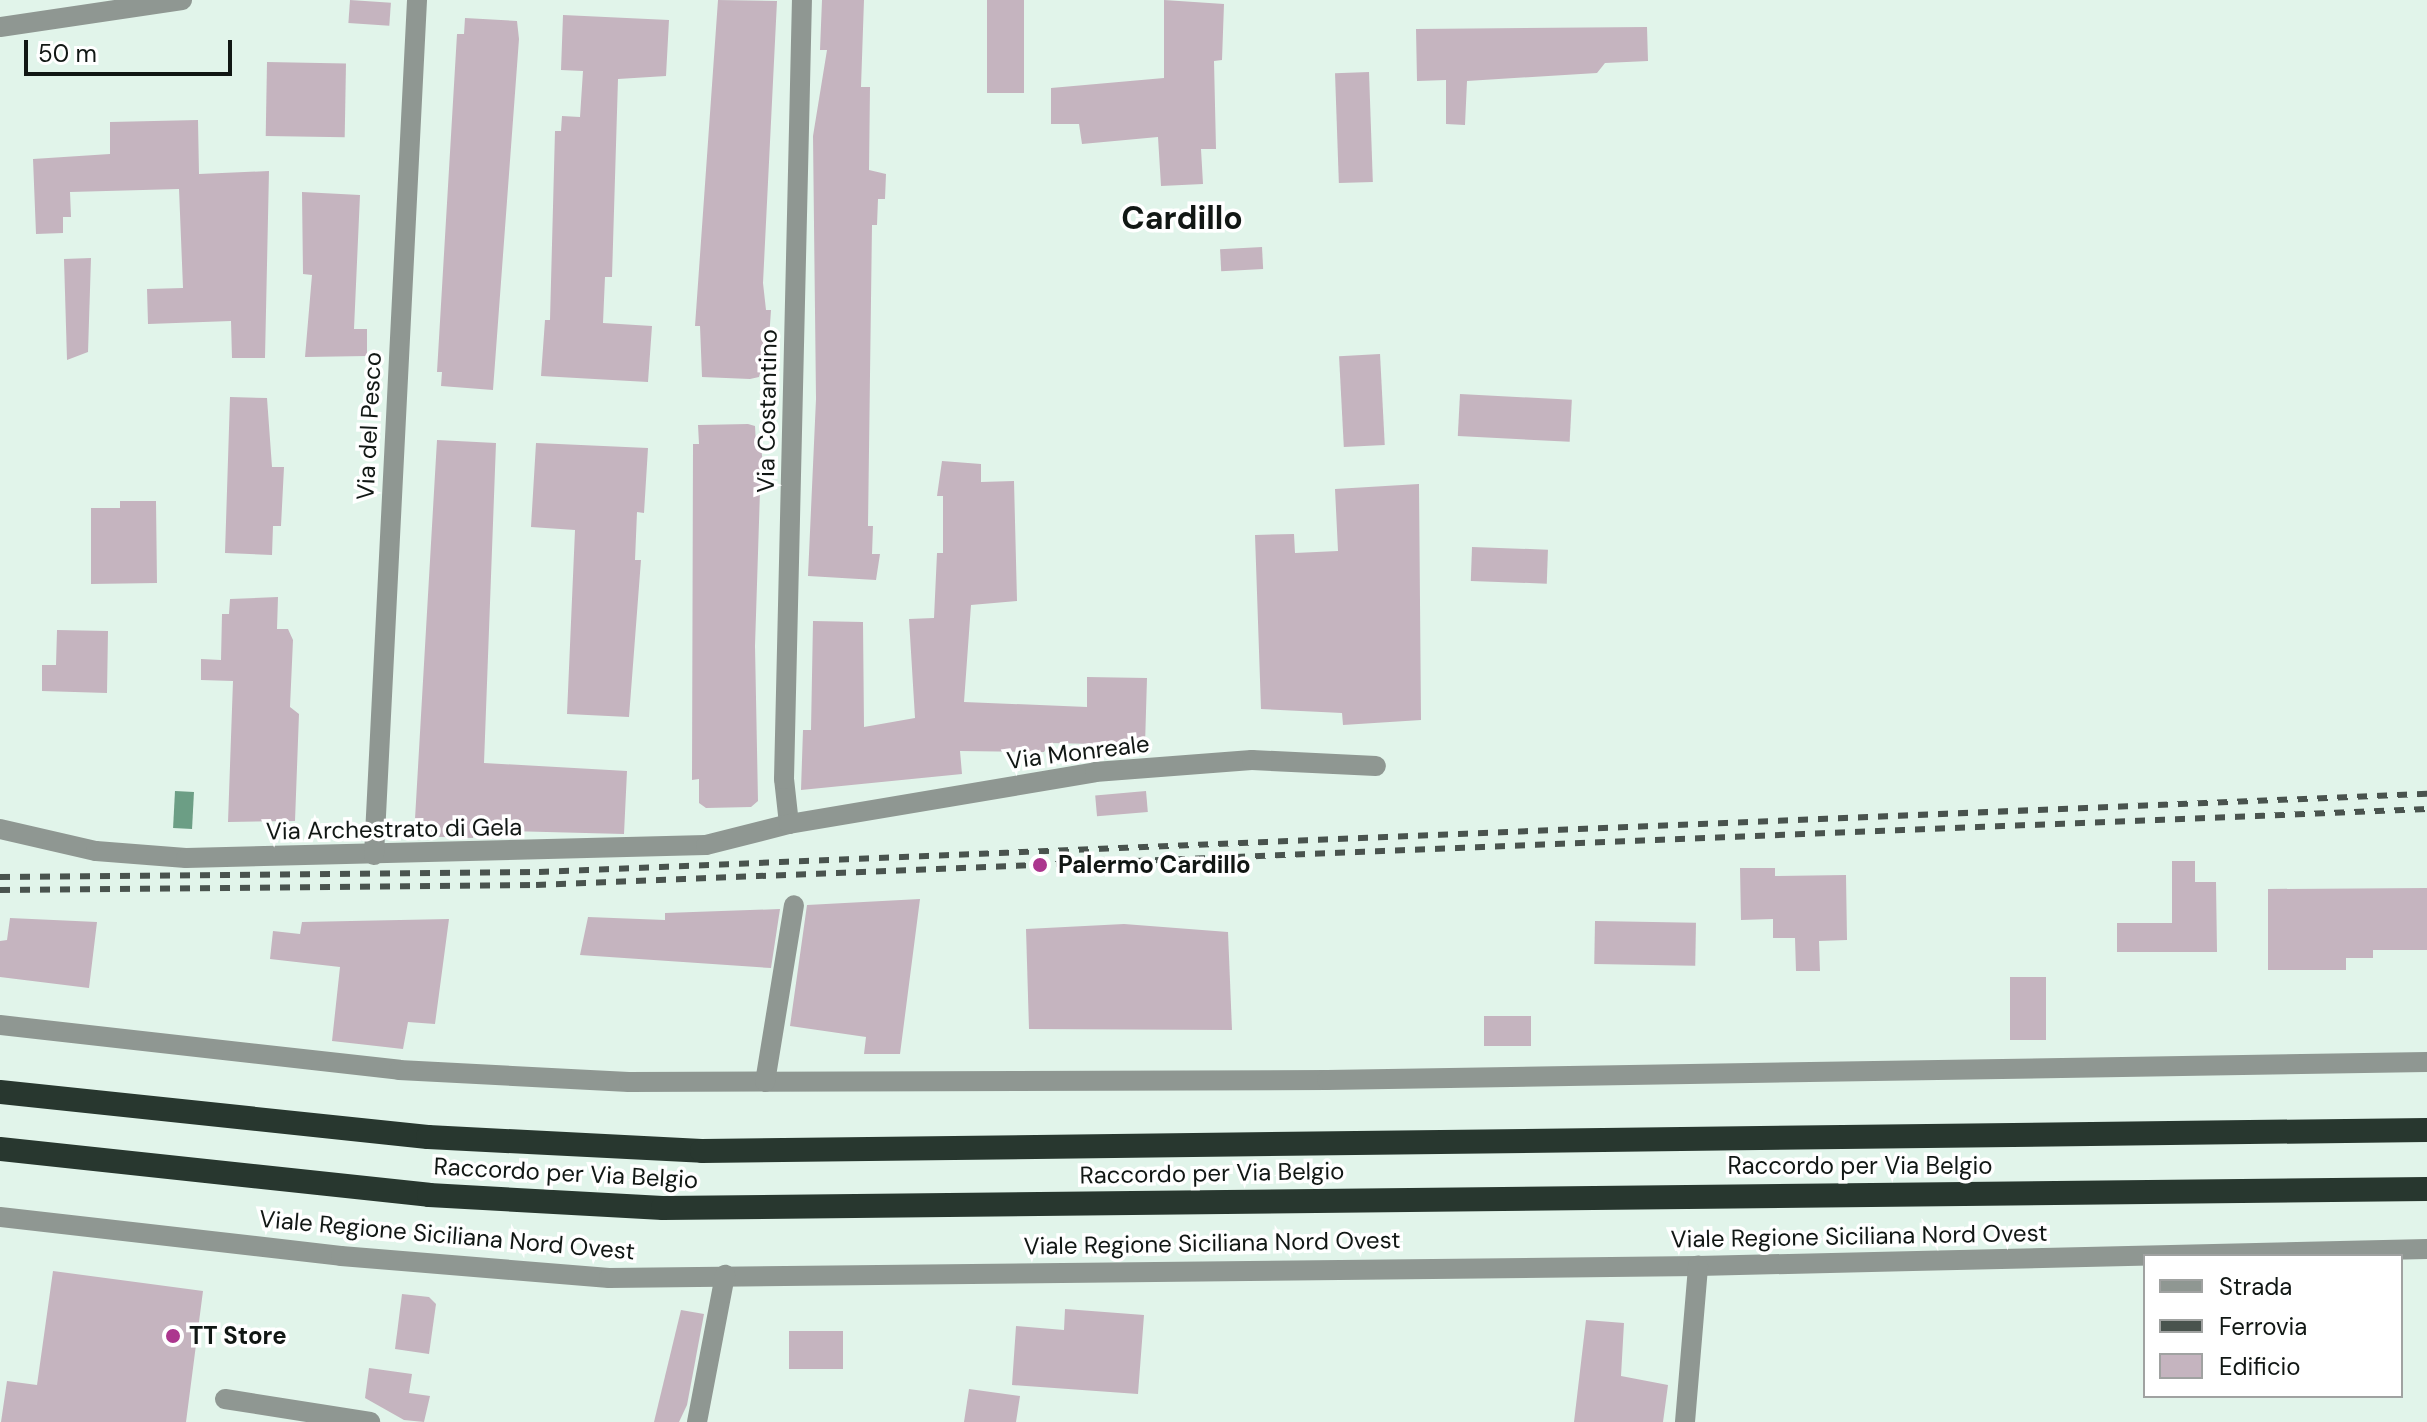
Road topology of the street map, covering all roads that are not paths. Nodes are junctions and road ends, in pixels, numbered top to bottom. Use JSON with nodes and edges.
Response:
{"nodes":[{"id":1,"x":182,"y":0,"type":"edge"},
{"id":2,"x":417,"y":0,"type":"edge"},
{"id":3,"x":802,"y":0,"type":"edge"},
{"id":4,"x":152,"y":2,"type":"edge"},
{"id":5,"x":0,"y":27,"type":"edge"},
{"id":6,"x":1376,"y":766,"type":"dead end"},
{"id":7,"x":789,"y":824,"type":"junction"},
{"id":8,"x":0,"y":829,"type":"edge"},
{"id":9,"x":374,"y":855,"type":"junction"},
{"id":10,"x":794,"y":905,"type":"dead end"},
{"id":11,"x":0,"y":1025,"type":"edge"},
{"id":12,"x":2427,"y":1062,"type":"edge"},
{"id":13,"x":765,"y":1082,"type":"junction"},
{"id":14,"x":0,"y":1092,"type":"edge"},
{"id":15,"x":2427,"y":1130,"type":"edge"},
{"id":16,"x":0,"y":1149,"type":"edge"},
{"id":17,"x":2427,"y":1189,"type":"edge"},
{"id":18,"x":0,"y":1217,"type":"edge"},
{"id":19,"x":2427,"y":1249,"type":"edge"},
{"id":20,"x":2213,"y":1254,"type":"edge"},
{"id":21,"x":2143,"y":1256,"type":"edge"},
{"id":22,"x":1698,"y":1266,"type":"junction"},
{"id":23,"x":725,"y":1275,"type":"junction"},
{"id":24,"x":225,"y":1399,"type":"dead end"},
{"id":25,"x":370,"y":1422,"type":"edge"},
{"id":26,"x":697,"y":1422,"type":"edge"},
{"id":27,"x":1685,"y":1422,"type":"edge"}],
"edges":[{"from":1,"to":4,"type":"street"},
{"from":2,"to":9,"type":"street","name":"Via del Pesco"},
{"from":3,"to":7,"type":"street","name":"Via Costantino"},
{"from":4,"to":5,"type":"street"},
{"from":6,"to":7,"type":"street","name":"Via Monreale"},
{"from":7,"to":9,"type":"street","name":"Via Archestrato di Gela"},
{"from":8,"to":9,"type":"street","name":"Via Archestrato di Gela"},
{"from":10,"to":13,"type":"street"},
{"from":11,"to":13,"type":"street"},
{"from":12,"to":13,"type":"street"},
{"from":14,"to":15,"type":"highway","name":"Raccordo per Via Belgio"},
{"from":16,"to":17,"type":"highway","name":"Raccordo per Via Belgio"},
{"from":18,"to":23,"type":"street","name":"Viale Regione Siciliana Nord Ovest"},
{"from":19,"to":20,"type":"street","name":"Viale Regione Siciliana Nord Ovest"},
{"from":21,"to":22,"type":"street","name":"Viale Regione Siciliana Nord Ovest"},
{"from":22,"to":23,"type":"street","name":"Viale Regione Siciliana Nord Ovest"},
{"from":22,"to":27,"type":"street"},
{"from":23,"to":26,"type":"street"},
{"from":24,"to":25,"type":"street"}]}
